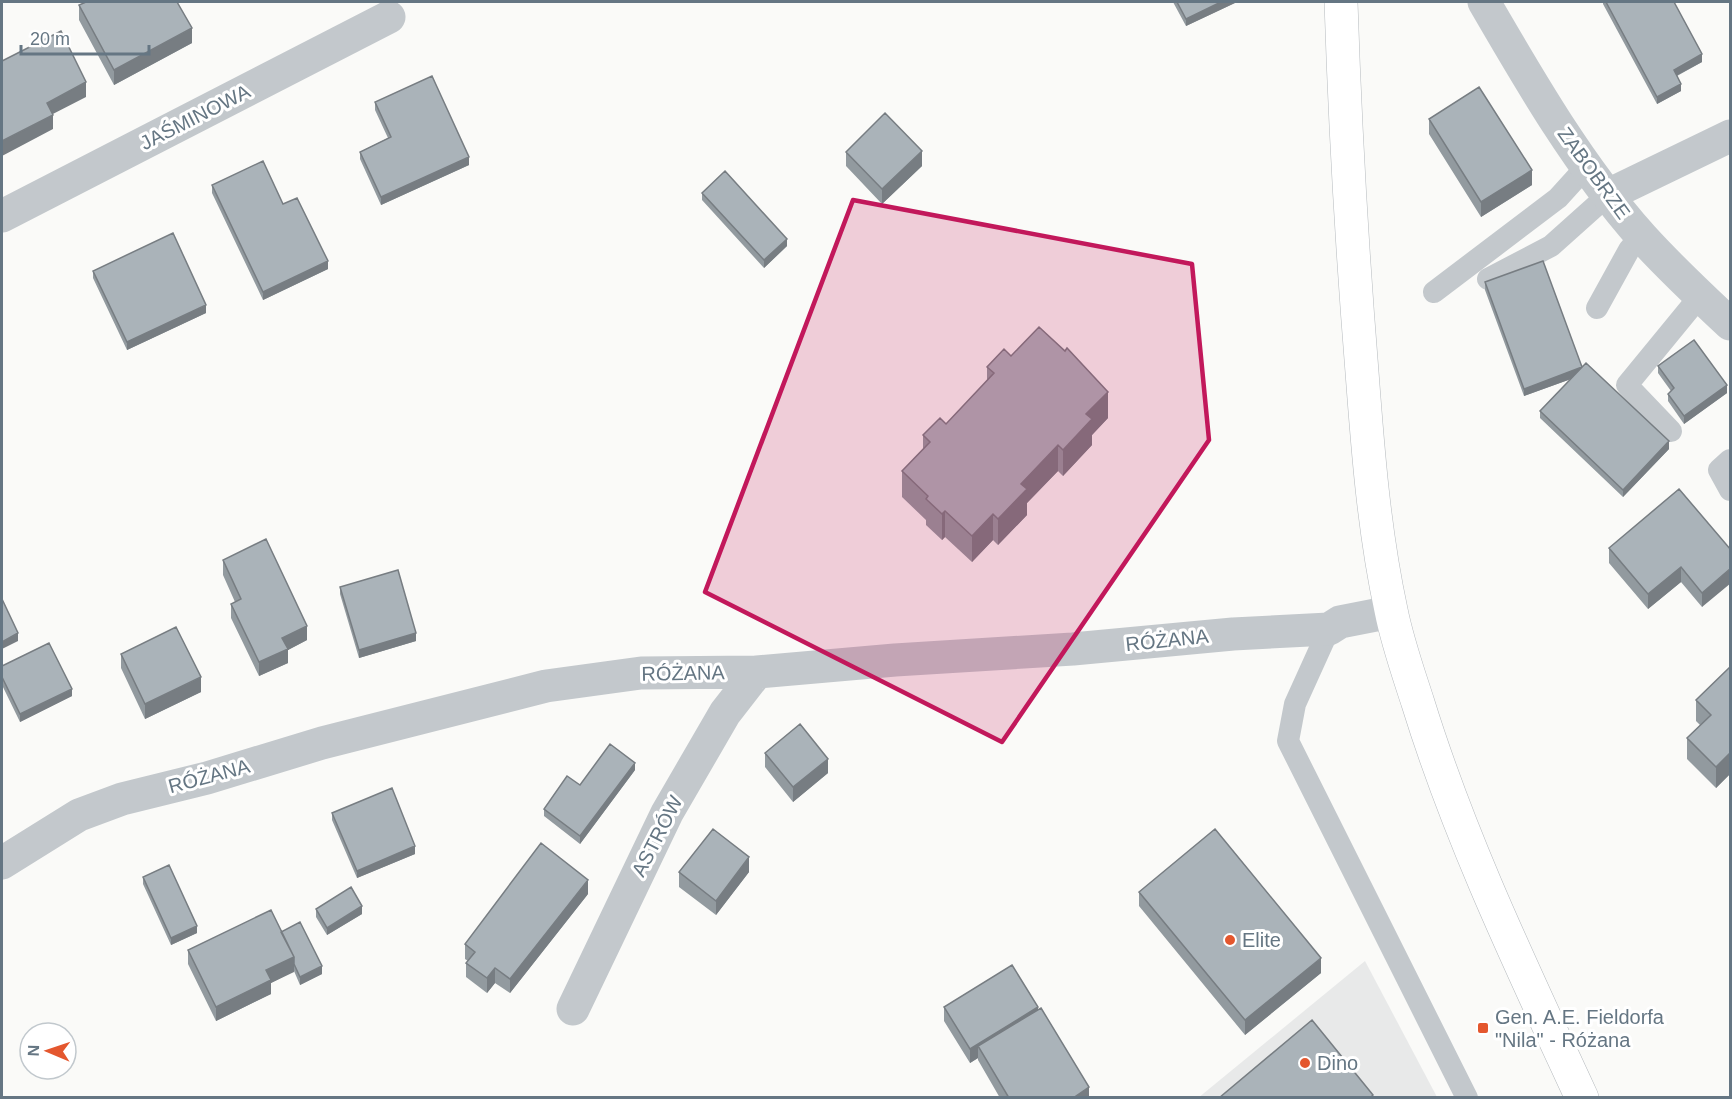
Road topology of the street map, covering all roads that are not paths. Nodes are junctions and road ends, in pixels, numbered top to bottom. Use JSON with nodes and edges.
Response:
{"nodes":[{"id":1,"x":1341,"y":2,"type":"edge"},
{"id":2,"x":1484,"y":2,"type":"edge"},
{"id":3,"x":389,"y":17,"type":"dead end"},
{"id":4,"x":1731,"y":136,"type":"edge"},
{"id":5,"x":1587,"y":166,"type":"junction"},
{"id":6,"x":1608,"y":195,"type":"junction"},
{"id":7,"x":2,"y":216,"type":"edge"},
{"id":8,"x":1641,"y":236,"type":"junction"},
{"id":9,"x":1488,"y":279,"type":"edge"},
{"id":10,"x":1434,"y":292,"type":"dead end"},
{"id":11,"x":1700,"y":297,"type":"junction"},
{"id":12,"x":1597,"y":308,"type":"dead end"},
{"id":13,"x":1731,"y":324,"type":"edge"},
{"id":14,"x":1671,"y":430,"type":"dead end"},
{"id":15,"x":1731,"y":460,"type":"edge"},
{"id":16,"x":1731,"y":490,"type":"edge"},
{"id":17,"x":1391,"y":612,"type":"junction"},
{"id":18,"x":1329,"y":629,"type":"junction"},
{"id":19,"x":758,"y":672,"type":"junction"},
{"id":20,"x":2,"y":863,"type":"edge"},
{"id":21,"x":573,"y":1009,"type":"dead end"},
{"id":22,"x":1467,"y":1098,"type":"edge"},
{"id":23,"x":1582,"y":1098,"type":"edge"}],
"edges":[{"from":1,"to":17,"type":"main road"},
{"from":2,"to":5,"type":"street","name":"ZABOBRZE"},
{"from":3,"to":7,"type":"street","name":"JAŚMINOWA"},
{"from":4,"to":6,"type":"street"},
{"from":5,"to":6,"type":"street","name":"ZABOBRZE"},
{"from":5,"to":10,"type":"lane"},
{"from":6,"to":8,"type":"street","name":"ZABOBRZE"},
{"from":6,"to":9,"type":"lane"},
{"from":8,"to":11,"type":"street","name":"ZABOBRZE"},
{"from":8,"to":12,"type":"lane"},
{"from":11,"to":13,"type":"street","name":"ZABOBRZE"},
{"from":11,"to":14,"type":"lane"},
{"from":15,"to":16,"type":"lane"},
{"from":17,"to":18,"type":"street","name":"RÓŻANA"},
{"from":17,"to":23,"type":"main road"},
{"from":18,"to":19,"type":"street","name":"RÓŻANA"},
{"from":18,"to":22,"type":"lane"},
{"from":19,"to":20,"type":"street","name":"RÓŻANA"},
{"from":19,"to":21,"type":"street","name":"ASTRÓW"}]}
